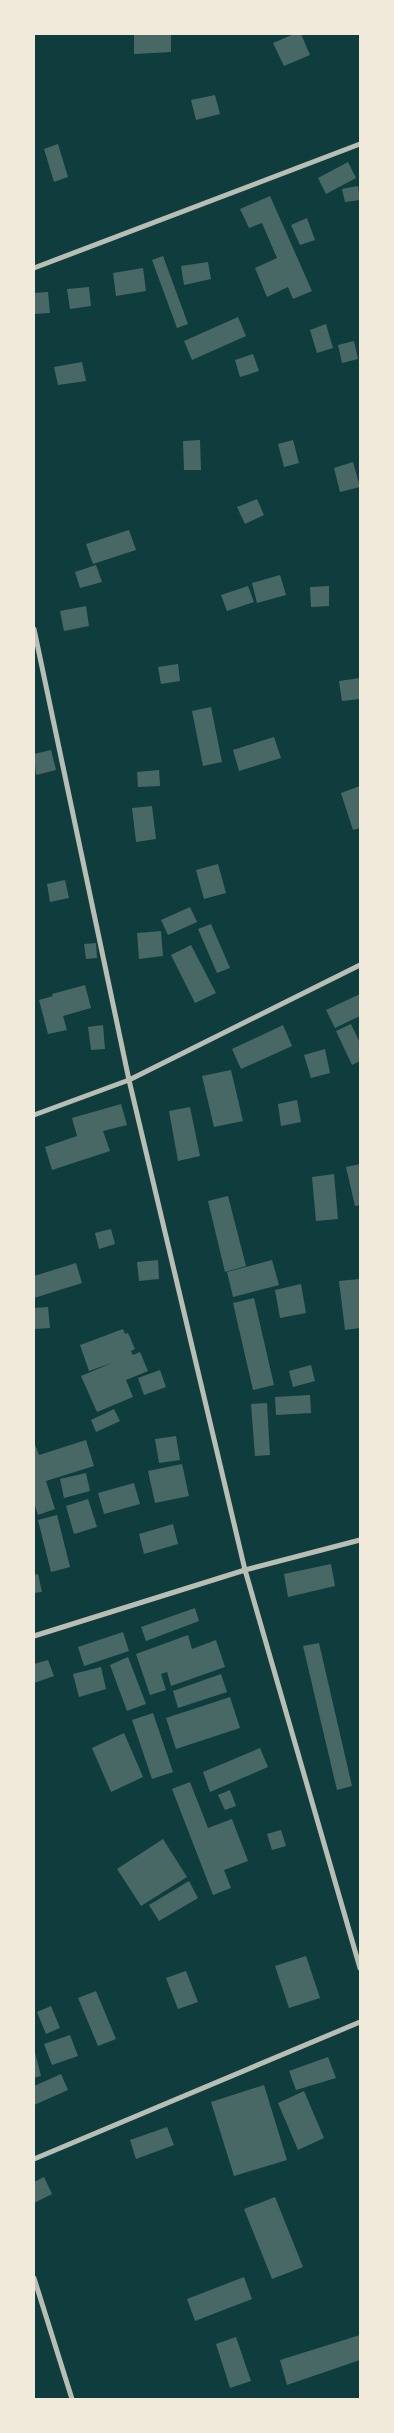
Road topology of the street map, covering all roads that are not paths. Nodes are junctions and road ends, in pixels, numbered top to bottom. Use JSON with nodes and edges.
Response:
{"nodes":[{"id":1,"x":360,"y":144,"type":"edge"},
{"id":2,"x":34,"y":268,"type":"edge"},
{"id":3,"x":34,"y":629,"type":"edge"},
{"id":4,"x":360,"y":965,"type":"edge"},
{"id":5,"x":129,"y":1080,"type":"junction"},
{"id":6,"x":34,"y":1115,"type":"edge"},
{"id":7,"x":360,"y":1540,"type":"edge"},
{"id":8,"x":245,"y":1570,"type":"junction"},
{"id":9,"x":34,"y":1636,"type":"edge"},
{"id":10,"x":360,"y":1968,"type":"edge"},
{"id":11,"x":360,"y":2022,"type":"edge"},
{"id":12,"x":34,"y":2159,"type":"edge"},
{"id":13,"x":34,"y":2278,"type":"edge"},
{"id":14,"x":72,"y":2399,"type":"edge"}],
"edges":[{"from":1,"to":2,"type":"street"},
{"from":3,"to":5,"type":"street"},
{"from":4,"to":5,"type":"street"},
{"from":5,"to":6,"type":"street"},
{"from":5,"to":8,"type":"street"},
{"from":7,"to":8,"type":"street"},
{"from":8,"to":9,"type":"street"},
{"from":8,"to":10,"type":"street"},
{"from":11,"to":12,"type":"street"},
{"from":13,"to":14,"type":"street"}]}
